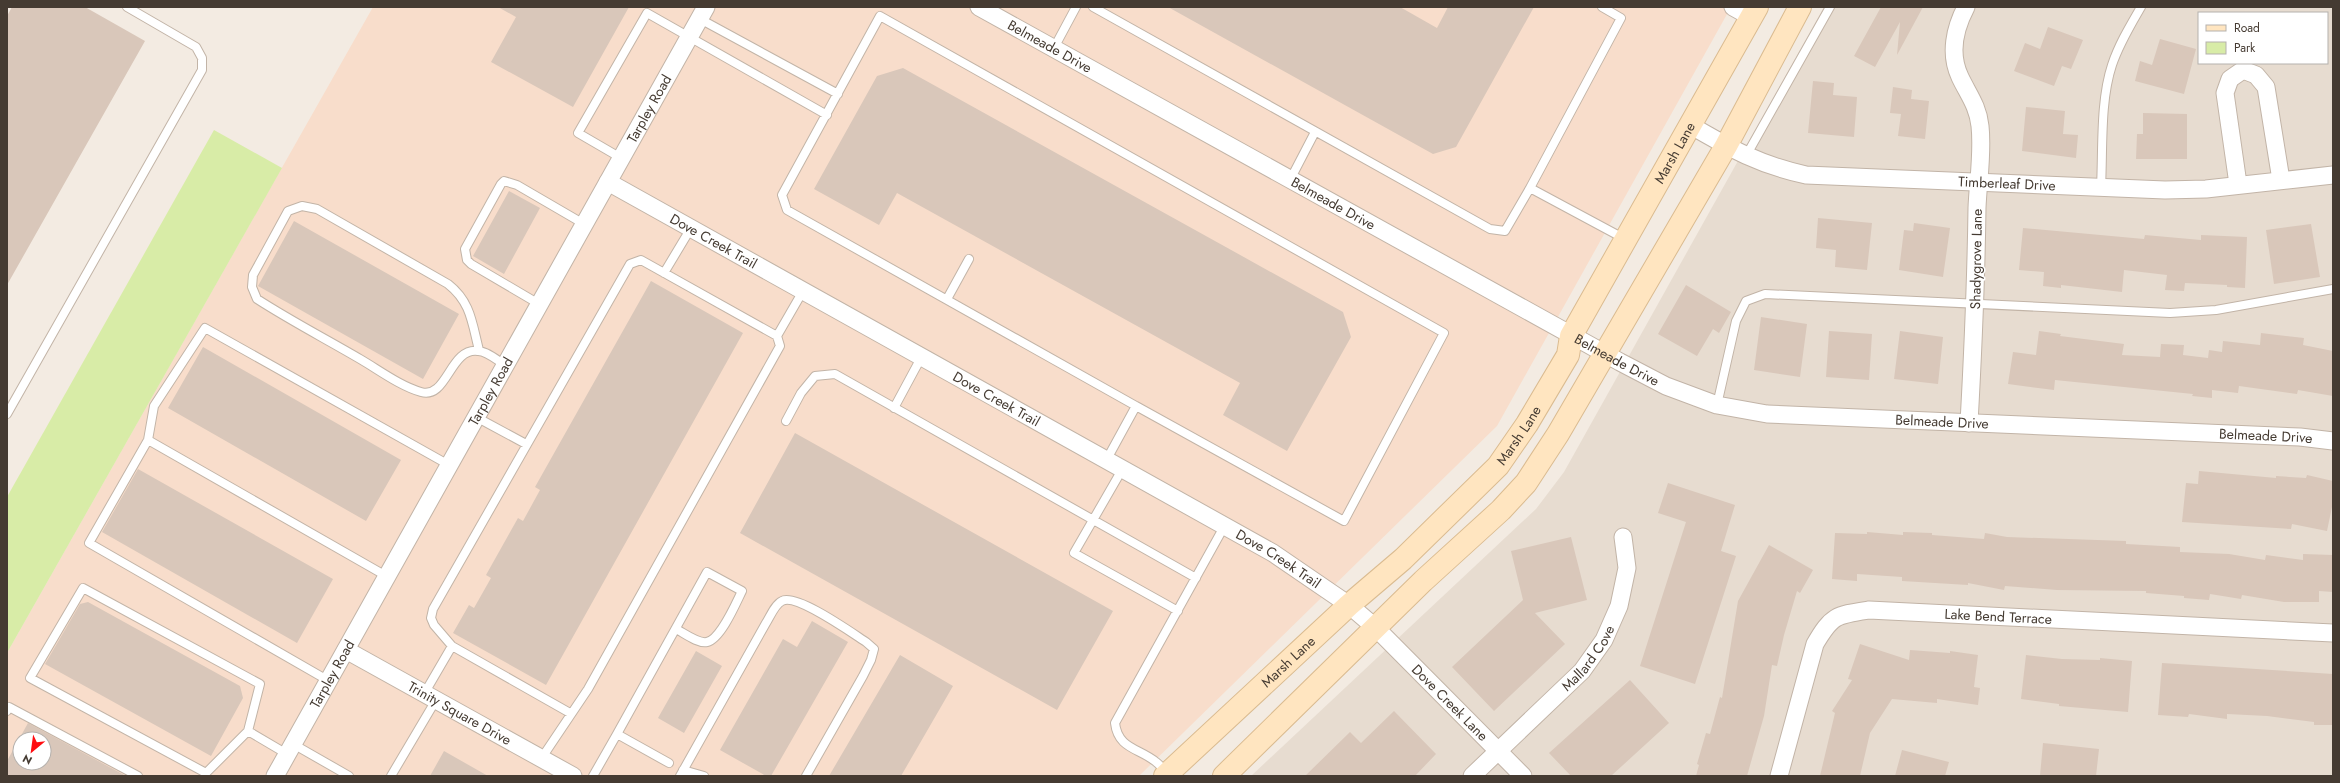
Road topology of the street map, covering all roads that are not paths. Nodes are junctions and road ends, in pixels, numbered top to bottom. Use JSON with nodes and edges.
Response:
{"nodes":[{"id":1,"x":127,"y":7,"type":"edge"},
{"id":2,"x":980,"y":7,"type":"edge"},
{"id":3,"x":1076,"y":7,"type":"edge"},
{"id":4,"x":1093,"y":7,"type":"edge"},
{"id":5,"x":1602,"y":7,"type":"edge"},
{"id":6,"x":1800,"y":7,"type":"edge"},
{"id":7,"x":1830,"y":7,"type":"edge"},
{"id":8,"x":1966,"y":7,"type":"edge"},
{"id":9,"x":2141,"y":7,"type":"edge"},
{"id":10,"x":648,"y":10,"type":"edge"},
{"id":11,"x":1747,"y":10,"type":"edge"},
{"id":12,"x":703,"y":13,"type":"edge"},
{"id":13,"x":689,"y":38,"type":"junction"},
{"id":14,"x":1054,"y":48,"type":"junction"},
{"id":15,"x":838,"y":94,"type":"junction"},
{"id":16,"x":826,"y":115,"type":"junction"},
{"id":17,"x":1690,"y":125,"type":"junction"},
{"id":18,"x":1315,"y":132,"type":"junction"},
{"id":19,"x":1726,"y":146,"type":"junction"},
{"id":20,"x":1746,"y":157,"type":"junction"},
{"id":21,"x":621,"y":158,"type":"junction"},
{"id":22,"x":2333,"y":175,"type":"edge"},
{"id":23,"x":1290,"y":180,"type":"junction"},
{"id":24,"x":2280,"y":180,"type":"junction"},
{"id":25,"x":608,"y":182,"type":"junction"},
{"id":26,"x":1978,"y":182,"type":"junction"},
{"id":27,"x":2238,"y":184,"type":"junction"},
{"id":28,"x":2101,"y":187,"type":"junction"},
{"id":29,"x":1530,"y":188,"type":"junction"},
{"id":30,"x":584,"y":224,"type":"junction"},
{"id":31,"x":691,"y":228,"type":"junction"},
{"id":32,"x":1626,"y":239,"type":"junction"},
{"id":33,"x":969,"y":259,"type":"dead end"},
{"id":34,"x":664,"y":273,"type":"junction"},
{"id":35,"x":2333,"y":289,"type":"edge"},
{"id":36,"x":803,"y":290,"type":"junction"},
{"id":37,"x":946,"y":299,"type":"junction"},
{"id":38,"x":1975,"y":303,"type":"junction"},
{"id":39,"x":539,"y":304,"type":"junction"},
{"id":40,"x":777,"y":336,"type":"junction"},
{"id":41,"x":1572,"y":336,"type":"junction"},
{"id":42,"x":479,"y":350,"type":"junction"},
{"id":43,"x":1604,"y":353,"type":"junction"},
{"id":44,"x":922,"y":356,"type":"junction"},
{"id":45,"x":505,"y":365,"type":"junction"},
{"id":46,"x":1717,"y":405,"type":"junction"},
{"id":47,"x":1136,"y":406,"type":"junction"},
{"id":48,"x":894,"y":408,"type":"junction"},
{"id":49,"x":7,"y":414,"type":"edge"},
{"id":50,"x":476,"y":417,"type":"junction"},
{"id":51,"x":786,"y":420,"type":"dead end"},
{"id":52,"x":1970,"y":423,"type":"junction"},
{"id":53,"x":148,"y":440,"type":"junction"},
{"id":54,"x":2333,"y":442,"type":"edge"},
{"id":55,"x":526,"y":444,"type":"junction"},
{"id":56,"x":1106,"y":459,"type":"junction"},
{"id":57,"x":449,"y":465,"type":"junction"},
{"id":58,"x":1123,"y":468,"type":"junction"},
{"id":59,"x":1094,"y":520,"type":"junction"},
{"id":60,"x":1225,"y":525,"type":"junction"},
{"id":61,"x":1623,"y":537,"type":"dead end"},
{"id":62,"x":388,"y":577,"type":"junction"},
{"id":63,"x":1196,"y":578,"type":"junction"},
{"id":64,"x":1349,"y":605,"type":"junction"},
{"id":65,"x":1178,"y":611,"type":"junction"},
{"id":66,"x":676,"y":629,"type":"junction"},
{"id":67,"x":1377,"y":629,"type":"junction"},
{"id":68,"x":2333,"y":633,"type":"edge"},
{"id":69,"x":452,"y":646,"type":"junction"},
{"id":70,"x":346,"y":650,"type":"junction"},
{"id":71,"x":329,"y":681,"type":"junction"},
{"id":72,"x":430,"y":697,"type":"junction"},
{"id":73,"x":7,"y":711,"type":"edge"},
{"id":74,"x":570,"y":713,"type":"junction"},
{"id":75,"x":248,"y":732,"type":"junction"},
{"id":76,"x":617,"y":734,"type":"junction"},
{"id":77,"x":290,"y":749,"type":"junction"},
{"id":78,"x":1498,"y":753,"type":"junction"},
{"id":79,"x":541,"y":758,"type":"junction"},
{"id":80,"x":669,"y":763,"type":"dead end"},
{"id":81,"x":681,"y":773,"type":"edge"},
{"id":82,"x":1166,"y":775,"type":"edge"},
{"id":83,"x":138,"y":776,"type":"edge"},
{"id":84,"x":275,"y":776,"type":"edge"},
{"id":85,"x":349,"y":776,"type":"edge"},
{"id":86,"x":391,"y":776,"type":"edge"},
{"id":87,"x":573,"y":776,"type":"edge"},
{"id":88,"x":593,"y":776,"type":"edge"},
{"id":89,"x":704,"y":776,"type":"edge"},
{"id":90,"x":806,"y":776,"type":"edge"},
{"id":91,"x":1224,"y":776,"type":"edge"},
{"id":92,"x":1473,"y":776,"type":"edge"},
{"id":93,"x":1523,"y":776,"type":"edge"},
{"id":94,"x":1779,"y":776,"type":"edge"}],
"edges":[{"from":1,"to":49,"type":"lane"},
{"from":2,"to":14,"type":"street","name":"Belmeade Drive"},
{"from":3,"to":14,"type":"lane"},
{"from":4,"to":18,"type":"lane"},
{"from":5,"to":29,"type":"lane"},
{"from":6,"to":19,"type":"main road"},
{"from":7,"to":20,"type":"lane"},
{"from":8,"to":26,"type":"street","name":"Shadygrove Lane"},
{"from":9,"to":28,"type":"lane"},
{"from":10,"to":13,"type":"lane"},
{"from":10,"to":21,"type":"lane"},
{"from":11,"to":17,"type":"main road","name":"Marsh Lane"},
{"from":12,"to":13,"type":"street","name":"Tarpley Road"},
{"from":12,"to":15,"type":"lane"},
{"from":13,"to":16,"type":"lane"},
{"from":13,"to":21,"type":"street","name":"Tarpley Road"},
{"from":14,"to":23,"type":"street","name":"Belmeade Drive"},
{"from":15,"to":16,"type":"lane"},
{"from":15,"to":47,"type":"lane"},
{"from":16,"to":37,"type":"lane"},
{"from":17,"to":19,"type":"street","name":"Timberleaf Drive"},
{"from":17,"to":32,"type":"main road","name":"Marsh Lane"},
{"from":18,"to":23,"type":"lane"},
{"from":18,"to":29,"type":"lane"},
{"from":19,"to":20,"type":"street","name":"Timberleaf Drive"},
{"from":19,"to":43,"type":"main road"},
{"from":20,"to":26,"type":"street","name":"Timberleaf Drive"},
{"from":21,"to":25,"type":"street","name":"Tarpley Road"},
{"from":22,"to":24,"type":"street","name":"Timberleaf Drive"},
{"from":23,"to":41,"type":"street","name":"Belmeade Drive"},
{"from":24,"to":27,"type":"street","name":"Timberleaf Drive"},
{"from":24,"to":27,"type":"street"},
{"from":25,"to":30,"type":"street","name":"Tarpley Road"},
{"from":25,"to":31,"type":"street","name":"Dove Creek Trail"},
{"from":26,"to":28,"type":"street","name":"Timberleaf Drive"},
{"from":26,"to":38,"type":"street","name":"Shadygrove Lane"},
{"from":27,"to":28,"type":"street","name":"Timberleaf Drive"},
{"from":29,"to":32,"type":"lane"},
{"from":30,"to":39,"type":"street","name":"Tarpley Road"},
{"from":30,"to":39,"type":"lane"},
{"from":31,"to":34,"type":"lane"},
{"from":31,"to":36,"type":"street","name":"Dove Creek Trail"},
{"from":32,"to":41,"type":"main road","name":"Marsh Lane"},
{"from":33,"to":37,"type":"lane"},
{"from":34,"to":40,"type":"lane"},
{"from":34,"to":55,"type":"lane"},
{"from":35,"to":38,"type":"lane"},
{"from":36,"to":40,"type":"lane"},
{"from":36,"to":44,"type":"street","name":"Dove Creek Trail"},
{"from":37,"to":47,"type":"lane"},
{"from":38,"to":46,"type":"lane"},
{"from":38,"to":52,"type":"street","name":"Shadygrove Lane"},
{"from":39,"to":45,"type":"street","name":"Tarpley Road"},
{"from":40,"to":74,"type":"lane"},
{"from":41,"to":43,"type":"street","name":"Belmeade Drive"},
{"from":41,"to":64,"type":"main road","name":"Marsh Lane"},
{"from":42,"to":42,"type":"lane"},
{"from":42,"to":45,"type":"lane"},
{"from":43,"to":46,"type":"street","name":"Belmeade Drive"},
{"from":43,"to":67,"type":"main road"},
{"from":44,"to":48,"type":"lane"},
{"from":44,"to":56,"type":"street","name":"Dove Creek Trail"},
{"from":45,"to":50,"type":"street","name":"Tarpley Road"},
{"from":46,"to":52,"type":"street","name":"Belmeade Drive"},
{"from":47,"to":56,"type":"lane"},
{"from":48,"to":51,"type":"lane"},
{"from":48,"to":59,"type":"lane"},
{"from":50,"to":55,"type":"lane"},
{"from":50,"to":57,"type":"street","name":"Tarpley Road"},
{"from":52,"to":54,"type":"street","name":"Belmeade Drive"},
{"from":53,"to":57,"type":"lane"},
{"from":53,"to":62,"type":"lane"},
{"from":53,"to":71,"type":"lane"},
{"from":55,"to":69,"type":"lane"},
{"from":56,"to":58,"type":"street","name":"Dove Creek Trail"},
{"from":57,"to":62,"type":"street","name":"Tarpley Road"},
{"from":58,"to":59,"type":"lane"},
{"from":58,"to":60,"type":"street","name":"Dove Creek Trail"},
{"from":59,"to":63,"type":"lane"},
{"from":59,"to":65,"type":"lane"},
{"from":60,"to":63,"type":"lane"},
{"from":60,"to":64,"type":"street","name":"Dove Creek Trail"},
{"from":61,"to":78,"type":"street","name":"Mallard Cove"},
{"from":62,"to":70,"type":"street","name":"Tarpley Road"},
{"from":63,"to":65,"type":"lane"},
{"from":64,"to":67,"type":"street","name":"Dove Creek Trail"},
{"from":64,"to":82,"type":"main road","name":"Marsh Lane"},
{"from":65,"to":82,"type":"lane"},
{"from":66,"to":66,"type":"lane"},
{"from":66,"to":76,"type":"lane"},
{"from":67,"to":78,"type":"street","name":"Dove Creek Lane"},
{"from":67,"to":91,"type":"main road"},
{"from":68,"to":94,"type":"street","name":"Lake Bend Terrace"},
{"from":69,"to":72,"type":"lane"},
{"from":69,"to":74,"type":"lane"},
{"from":70,"to":71,"type":"street","name":"Tarpley Road"},
{"from":70,"to":72,"type":"street","name":"Trinity Square Drive"},
{"from":71,"to":77,"type":"street","name":"Tarpley Road"},
{"from":72,"to":79,"type":"street","name":"Trinity Square Drive"},
{"from":72,"to":86,"type":"lane"},
{"from":73,"to":83,"type":"lane"},
{"from":74,"to":79,"type":"lane"},
{"from":75,"to":75,"type":"lane"},
{"from":75,"to":77,"type":"lane"},
{"from":76,"to":80,"type":"lane"},
{"from":76,"to":88,"type":"lane"},
{"from":77,"to":84,"type":"street","name":"Tarpley Road"},
{"from":77,"to":85,"type":"lane"},
{"from":78,"to":92,"type":"street","name":"Mallard Cove"},
{"from":78,"to":93,"type":"street","name":"Dove Creek Lane"},
{"from":79,"to":87,"type":"street","name":"Trinity Square Drive"},
{"from":81,"to":89,"type":"lane"},
{"from":81,"to":90,"type":"lane"}]}
